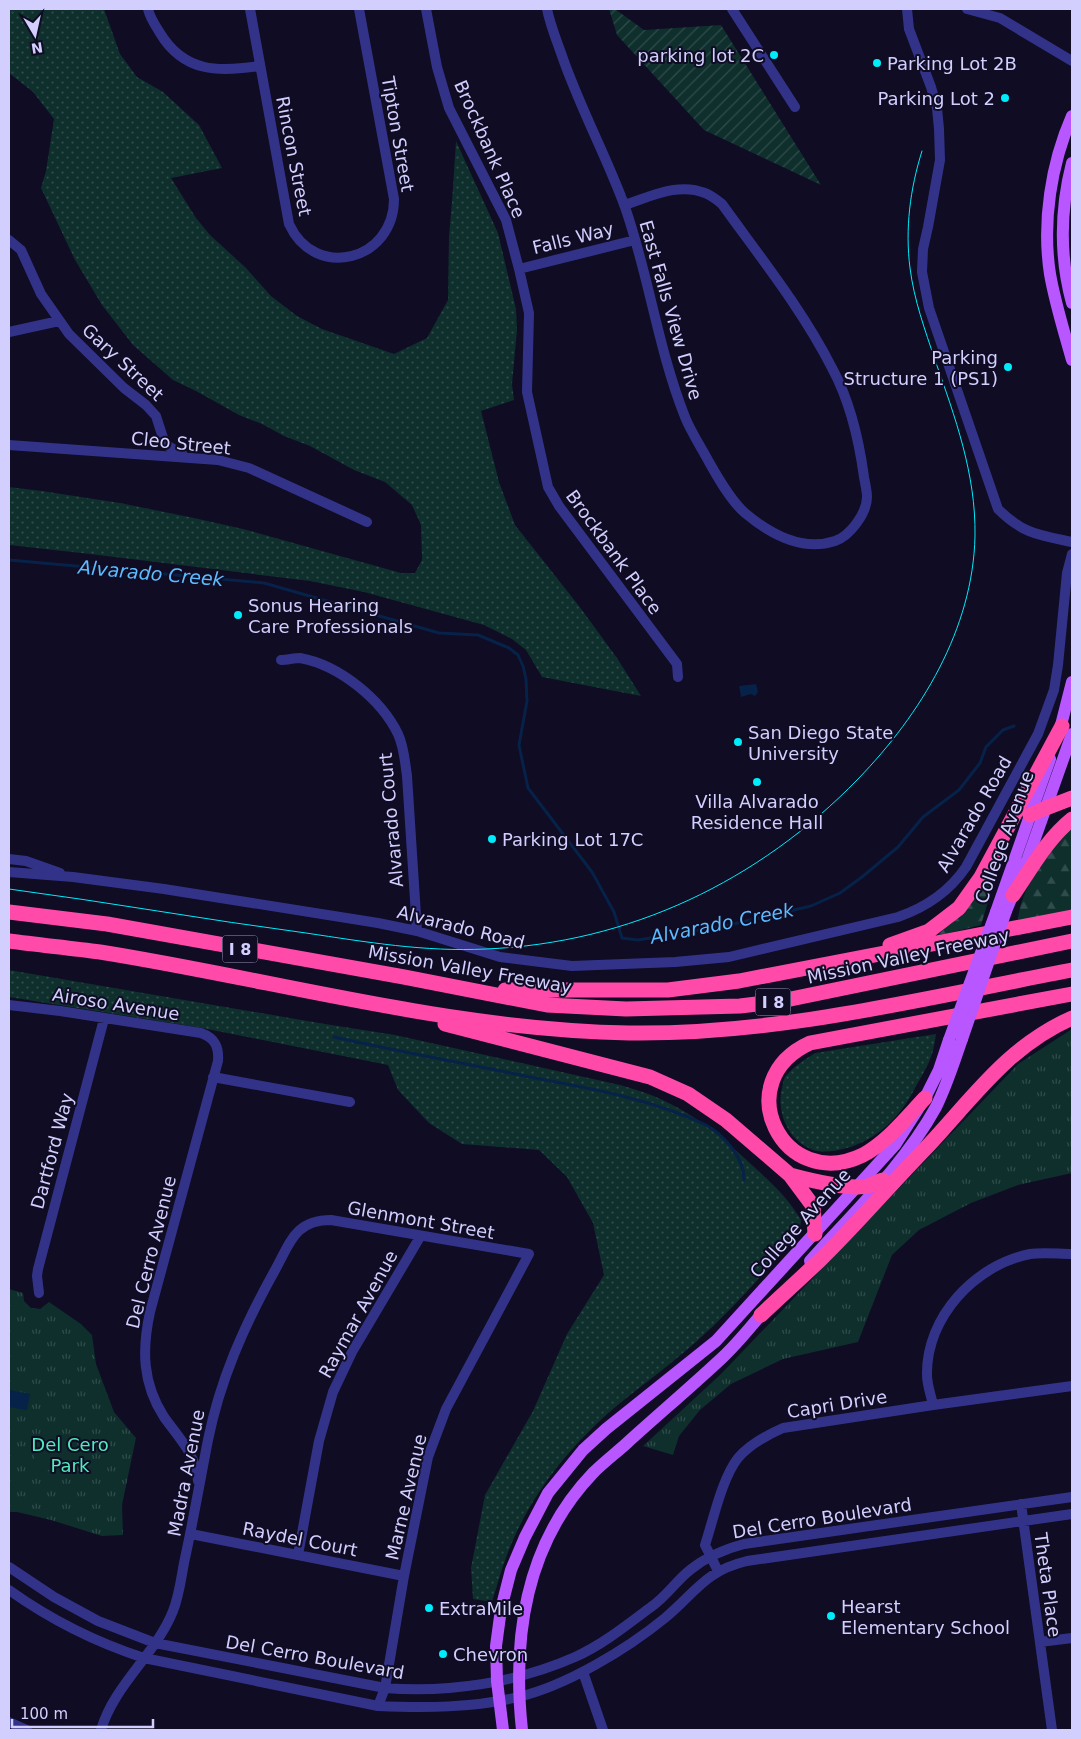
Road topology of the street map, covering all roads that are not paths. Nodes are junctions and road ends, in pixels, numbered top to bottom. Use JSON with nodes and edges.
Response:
{"nodes":[{"id":1,"x":148,"y":9,"type":"edge"},
{"id":2,"x":250,"y":9,"type":"edge"},
{"id":3,"x":359,"y":9,"type":"edge"},
{"id":4,"x":426,"y":9,"type":"edge"},
{"id":5,"x":547,"y":9,"type":"edge"},
{"id":6,"x":732,"y":9,"type":"edge"},
{"id":7,"x":907,"y":9,"type":"edge"},
{"id":8,"x":967,"y":9,"type":"edge"},
{"id":9,"x":1072,"y":61,"type":"edge"},
{"id":10,"x":260,"y":66,"type":"junction"},
{"id":11,"x":795,"y":107,"type":"dead end"},
{"id":12,"x":1072,"y":116,"type":"edge"},
{"id":13,"x":1072,"y":163,"type":"edge"},
{"id":14,"x":624,"y":205,"type":"junction"},
{"id":15,"x":9,"y":240,"type":"edge"},
{"id":16,"x":635,"y":240,"type":"junction"},
{"id":17,"x":362,"y":252,"type":"joint"},
{"id":18,"x":519,"y":269,"type":"junction"},
{"id":19,"x":1072,"y":303,"type":"edge"},
{"id":20,"x":59,"y":321,"type":"junction"},
{"id":21,"x":9,"y":332,"type":"edge"},
{"id":22,"x":1072,"y":360,"type":"edge"},
{"id":23,"x":9,"y":445,"type":"edge"},
{"id":24,"x":191,"y":457,"type":"junction"},
{"id":25,"x":367,"y":522,"type":"dead end"},
{"id":26,"x":1072,"y":542,"type":"edge"},
{"id":27,"x":1072,"y":554,"type":"edge"},
{"id":28,"x":281,"y":660,"type":"dead end"},
{"id":29,"x":678,"y":677,"type":"dead end"},
{"id":30,"x":1072,"y":682,"type":"edge"},
{"id":31,"x":1067,"y":730,"type":"edge"},
{"id":32,"x":1072,"y":798,"type":"edge"},
{"id":33,"x":1046,"y":808,"type":"junction"},
{"id":34,"x":1030,"y":815,"type":"junction"},
{"id":35,"x":1072,"y":819,"type":"edge"},
{"id":36,"x":9,"y":859,"type":"edge"},
{"id":37,"x":9,"y":872,"type":"edge"},
{"id":38,"x":73,"y":877,"type":"junction"},
{"id":39,"x":1013,"y":895,"type":"junction"},
{"id":40,"x":9,"y":912,"type":"edge"},
{"id":41,"x":1001,"y":912,"type":"junction"},
{"id":42,"x":1072,"y":917,"type":"edge"},
{"id":43,"x":417,"y":931,"type":"junction"},
{"id":44,"x":9,"y":941,"type":"edge"},
{"id":45,"x":1072,"y":941,"type":"edge"},
{"id":46,"x":814,"y":967,"type":"junction"},
{"id":47,"x":1072,"y":970,"type":"edge"},
{"id":48,"x":470,"y":991,"type":"junction"},
{"id":49,"x":1072,"y":994,"type":"edge"},
{"id":50,"x":347,"y":1000,"type":"junction"},
{"id":51,"x":9,"y":1005,"type":"edge"},
{"id":52,"x":1072,"y":1018,"type":"edge"},
{"id":53,"x":104,"y":1019,"type":"junction"},
{"id":54,"x":216,"y":1043,"type":"joint"},
{"id":55,"x":213,"y":1077,"type":"junction"},
{"id":56,"x":925,"y":1098,"type":"junction"},
{"id":57,"x":350,"y":1102,"type":"dead end"},
{"id":58,"x":790,"y":1175,"type":"junction"},
{"id":59,"x":882,"y":1180,"type":"junction"},
{"id":60,"x":856,"y":1187,"type":"junction"},
{"id":61,"x":308,"y":1223,"type":"joint"},
{"id":62,"x":815,"y":1234,"type":"junction"},
{"id":63,"x":420,"y":1237,"type":"junction"},
{"id":64,"x":529,"y":1254,"type":"joint"},
{"id":65,"x":1072,"y":1254,"type":"edge"},
{"id":66,"x":39,"y":1293,"type":"dead end"},
{"id":67,"x":761,"y":1315,"type":"junction"},
{"id":68,"x":1072,"y":1386,"type":"edge"},
{"id":69,"x":933,"y":1405,"type":"junction"},
{"id":70,"x":199,"y":1490,"type":"junction"},
{"id":71,"x":1072,"y":1497,"type":"edge"},
{"id":72,"x":1020,"y":1504,"type":"junction"},
{"id":73,"x":1072,"y":1514,"type":"edge"},
{"id":74,"x":1023,"y":1521,"type":"junction"},
{"id":75,"x":191,"y":1534,"type":"junction"},
{"id":76,"x":298,"y":1555,"type":"junction"},
{"id":77,"x":709,"y":1557,"type":"junction"},
{"id":78,"x":9,"y":1567,"type":"edge"},
{"id":79,"x":718,"y":1571,"type":"junction"},
{"id":80,"x":404,"y":1576,"type":"junction"},
{"id":81,"x":9,"y":1590,"type":"edge"},
{"id":82,"x":1072,"y":1638,"type":"edge"},
{"id":83,"x":1040,"y":1642,"type":"junction"},
{"id":84,"x":155,"y":1643,"type":"junction"},
{"id":85,"x":144,"y":1658,"type":"junction"},
{"id":86,"x":583,"y":1672,"type":"junction"},
{"id":87,"x":518,"y":1676,"type":"junction"},
{"id":88,"x":497,"y":1681,"type":"junction"},
{"id":89,"x":384,"y":1688,"type":"junction"},
{"id":90,"x":519,"y":1697,"type":"junction"},
{"id":91,"x":499,"y":1701,"type":"junction"},
{"id":92,"x":378,"y":1706,"type":"junction"},
{"id":93,"x":9,"y":1722,"type":"edge"},
{"id":94,"x":27,"y":1730,"type":"edge"},
{"id":95,"x":101,"y":1730,"type":"edge"},
{"id":96,"x":503,"y":1730,"type":"edge"},
{"id":97,"x":522,"y":1730,"type":"edge"},
{"id":98,"x":603,"y":1730,"type":"edge"},
{"id":99,"x":1052,"y":1730,"type":"edge"}],
"edges":[{"from":1,"to":10,"type":"street"},
{"from":2,"to":10,"type":"street","name":"Rincon Street"},
{"from":3,"to":17,"type":"street","name":"Tipton Street"},
{"from":4,"to":18,"type":"street","name":"Brockbank Place"},
{"from":5,"to":14,"type":"street","name":"East Falls View Drive"},
{"from":6,"to":11,"type":"street"},
{"from":7,"to":26,"type":"street"},
{"from":8,"to":9,"type":"street"},
{"from":10,"to":17,"type":"street","name":"Rincon Street"},
{"from":12,"to":22,"type":"main road"},
{"from":13,"to":19,"type":"main road"},
{"from":14,"to":16,"type":"street","name":"East Falls View Drive"},
{"from":14,"to":16,"type":"street","name":"East Falls View Drive"},
{"from":15,"to":20,"type":"street","name":"Gary Street"},
{"from":16,"to":18,"type":"street","name":"Falls Way"},
{"from":18,"to":29,"type":"street","name":"Brockbank Place"},
{"from":20,"to":21,"type":"street"},
{"from":20,"to":24,"type":"street","name":"Gary Street"},
{"from":23,"to":24,"type":"street","name":"Cleo Street"},
{"from":24,"to":25,"type":"street","name":"Cleo Street"},
{"from":27,"to":43,"type":"street","name":"Alvarado Road"},
{"from":28,"to":43,"type":"street","name":"Alvarado Court"},
{"from":30,"to":31,"type":"main road","name":"College Avenue"},
{"from":31,"to":33,"type":"main road","name":"College Avenue"},
{"from":31,"to":34,"type":"main road","name":"College Avenue"},
{"from":31,"to":46,"type":"highway"},
{"from":32,"to":33,"type":"highway"},
{"from":33,"to":34,"type":"highway"},
{"from":33,"to":39,"type":"main road","name":"College Avenue"},
{"from":34,"to":41,"type":"main road","name":"College Avenue"},
{"from":35,"to":39,"type":"highway"},
{"from":36,"to":38,"type":"street","name":"Alvarado Road"},
{"from":37,"to":38,"type":"street","name":"Alvarado Road"},
{"from":38,"to":43,"type":"street","name":"Alvarado Road"},
{"from":39,"to":41,"type":"main road","name":"College Avenue"},
{"from":40,"to":48,"type":"highway","name":"Mission Valley Freeway","number":"I 8"},
{"from":41,"to":56,"type":"main road","name":"College Avenue","bridge":true},
{"from":41,"to":59,"type":"main road","name":"College Avenue","bridge":true},
{"from":42,"to":46,"type":"highway"},
{"from":44,"to":50,"type":"highway","number":"I 8"},
{"from":45,"to":48,"type":"highway","name":"Mission Valley Freeway","number":"I 8"},
{"from":46,"to":48,"type":"highway"},
{"from":47,"to":50,"type":"highway","number":"I 8"},
{"from":49,"to":56,"type":"highway"},
{"from":50,"to":58,"type":"highway"},
{"from":51,"to":53,"type":"street","name":"Airoso Avenue"},
{"from":52,"to":67,"type":"highway"},
{"from":53,"to":54,"type":"street","name":"Airoso Avenue"},
{"from":53,"to":66,"type":"street","name":"Dartford Way"},
{"from":54,"to":55,"type":"street","name":"Del Cerro Avenue"},
{"from":55,"to":57,"type":"street"},
{"from":55,"to":70,"type":"street","name":"Del Cerro Avenue"},
{"from":56,"to":60,"type":"main road","name":"College Avenue"},
{"from":58,"to":60,"type":"highway"},
{"from":58,"to":62,"type":"highway"},
{"from":59,"to":60,"type":"highway"},
{"from":59,"to":67,"type":"main road","name":"College Avenue"},
{"from":60,"to":62,"type":"main road","name":"College Avenue"},
{"from":61,"to":63,"type":"street","name":"Glenmont Street"},
{"from":61,"to":70,"type":"street","name":"Madra Avenue"},
{"from":62,"to":88,"type":"main road","name":"College Avenue"},
{"from":63,"to":64,"type":"street","name":"Glenmont Street"},
{"from":63,"to":76,"type":"street","name":"Raymar Avenue"},
{"from":64,"to":80,"type":"street","name":"Marne Avenue"},
{"from":65,"to":69,"type":"street"},
{"from":67,"to":87,"type":"main road","name":"College Avenue"},
{"from":68,"to":69,"type":"street","name":"Capri Drive"},
{"from":69,"to":77,"type":"street","name":"Capri Drive"},
{"from":70,"to":75,"type":"street","name":"Madra Avenue"},
{"from":71,"to":72,"type":"street","name":"Del Cerro Boulevard"},
{"from":72,"to":74,"type":"street","name":"Theta Place"},
{"from":72,"to":77,"type":"street","name":"Del Cerro Boulevard"},
{"from":73,"to":74,"type":"street","name":"Del Cerro Boulevard"},
{"from":74,"to":79,"type":"street","name":"Del Cerro Boulevard"},
{"from":74,"to":83,"type":"street","name":"Theta Place"},
{"from":75,"to":76,"type":"street","name":"Raydel Court"},
{"from":75,"to":84,"type":"street","name":"Madra Avenue"},
{"from":76,"to":80,"type":"street","name":"Raydel Court"},
{"from":77,"to":79,"type":"street"},
{"from":77,"to":87,"type":"street","name":"Del Cerro Boulevard"},
{"from":78,"to":84,"type":"street","name":"Del Cerro Boulevard"},
{"from":79,"to":86,"type":"street","name":"Del Cerro Boulevard"},
{"from":80,"to":89,"type":"street","name":"Marne Avenue"},
{"from":81,"to":85,"type":"street","name":"Del Cerro Boulevard"},
{"from":82,"to":83,"type":"street"},
{"from":83,"to":99,"type":"street","name":"Theta Place"},
{"from":84,"to":85,"type":"street","name":"Madra Avenue"},
{"from":84,"to":89,"type":"street","name":"Del Cerro Boulevard"},
{"from":85,"to":92,"type":"street","name":"Del Cerro Boulevard"},
{"from":85,"to":95,"type":"street","name":"Madra Avenue"},
{"from":86,"to":90,"type":"street","name":"Del Cerro Boulevard"},
{"from":86,"to":98,"type":"street"},
{"from":87,"to":88,"type":"street","name":"Del Cerro Boulevard"},
{"from":87,"to":90,"type":"main road","name":"College Avenue"},
{"from":88,"to":89,"type":"street","name":"Del Cerro Boulevard"},
{"from":88,"to":91,"type":"main road","name":"College Avenue"},
{"from":89,"to":92,"type":"street","name":"Marne Avenue"},
{"from":90,"to":91,"type":"street","name":"Del Cerro Boulevard"},
{"from":90,"to":97,"type":"main road","name":"College Avenue"},
{"from":91,"to":92,"type":"street","name":"Del Cerro Boulevard"},
{"from":91,"to":96,"type":"main road","name":"College Avenue"},
{"from":93,"to":94,"type":"street"}]}
